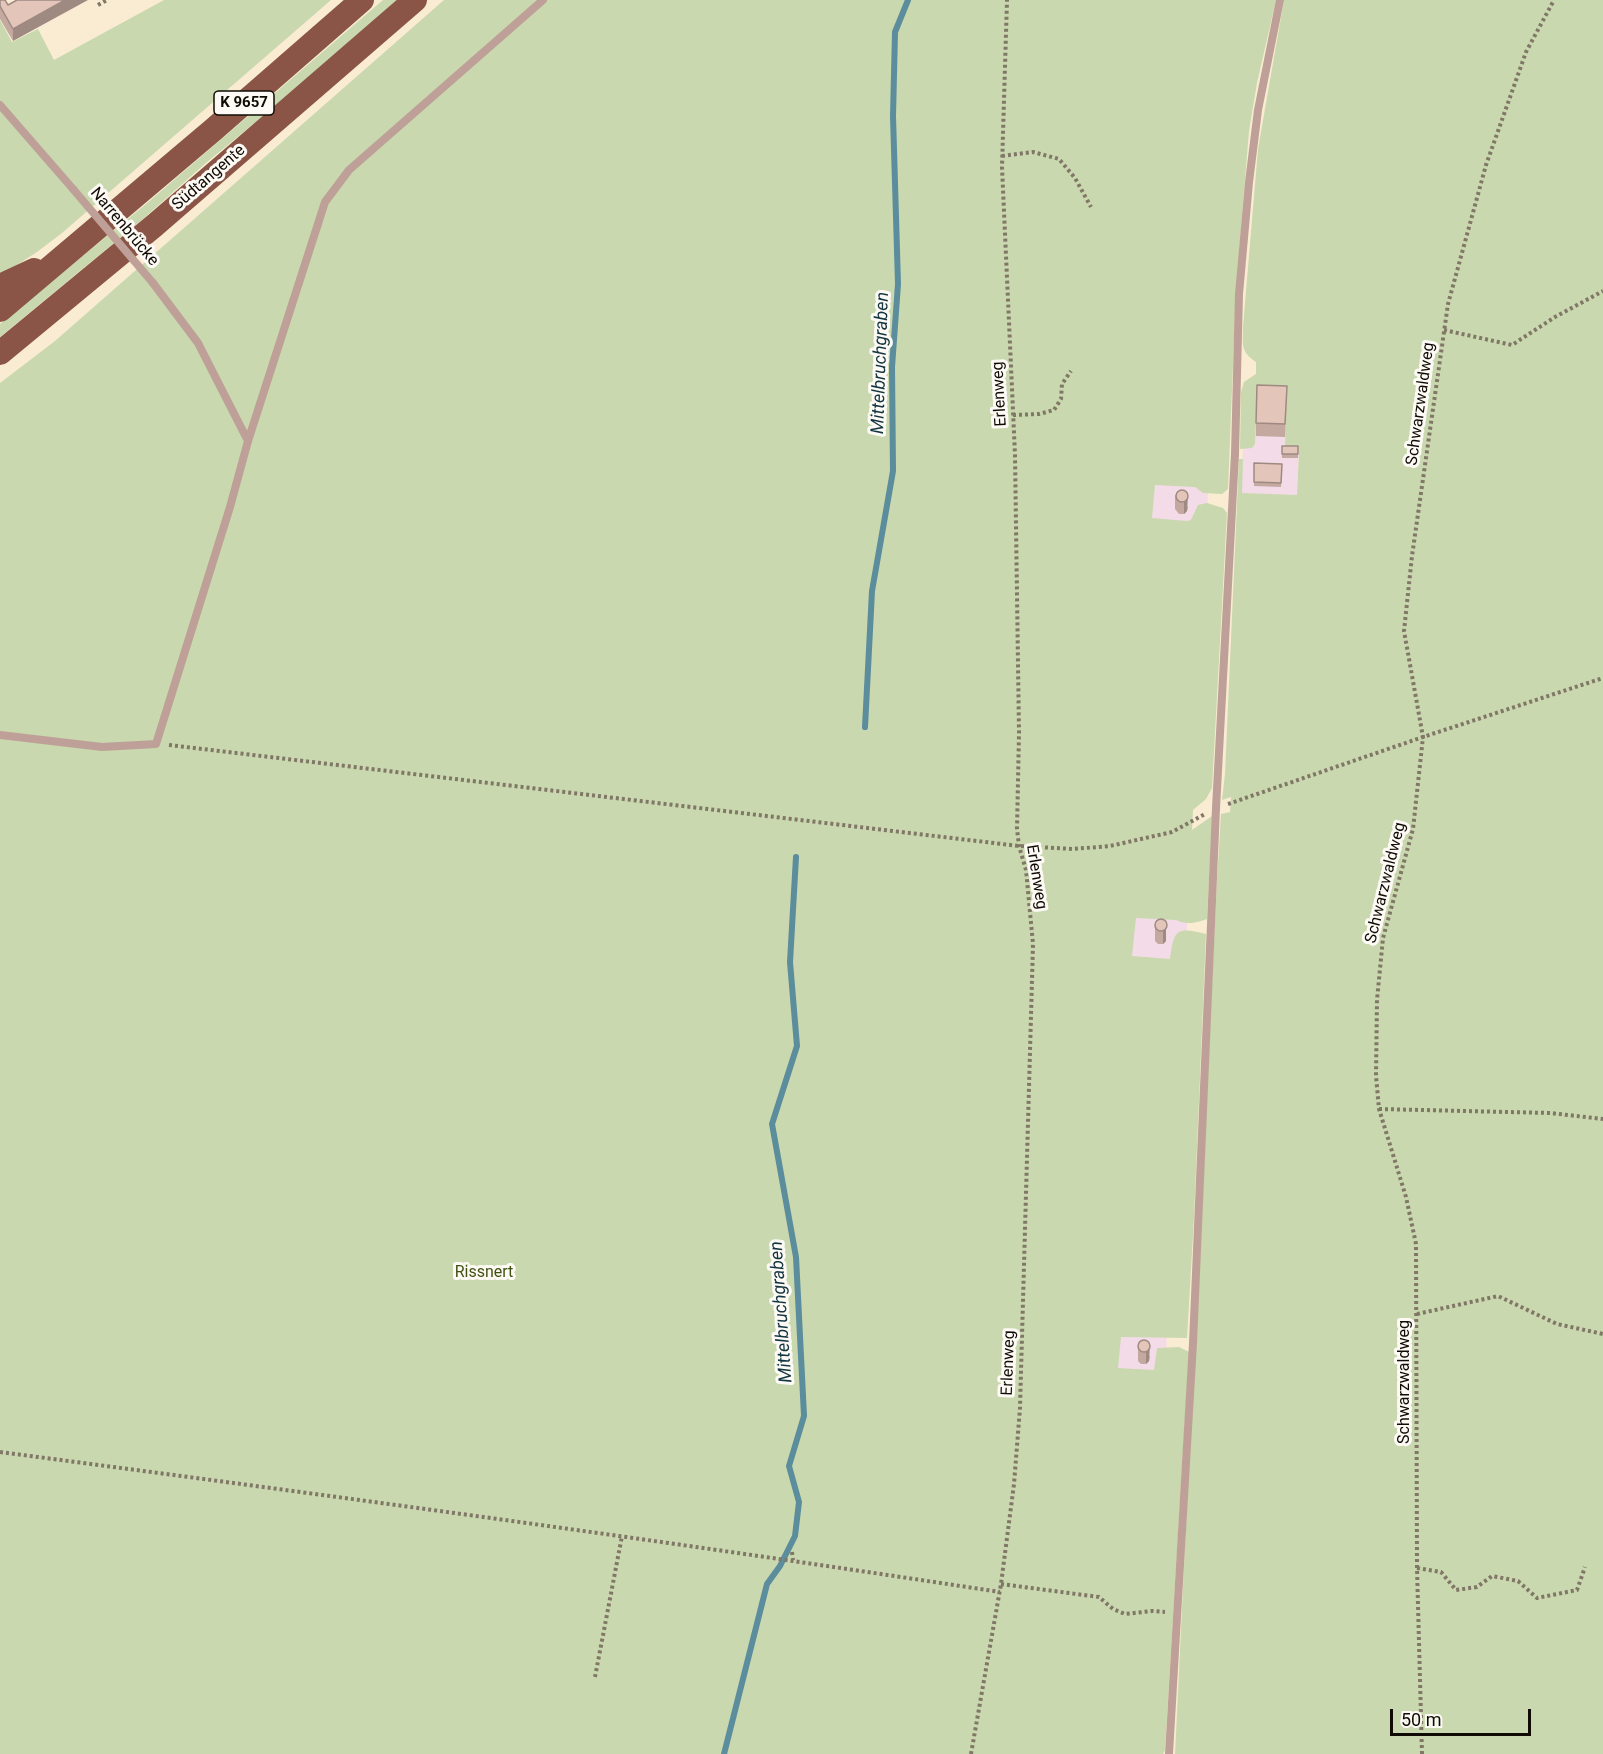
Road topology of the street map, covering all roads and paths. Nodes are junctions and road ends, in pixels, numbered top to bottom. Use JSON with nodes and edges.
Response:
{"nodes":[{"id":1,"x":107,"y":0,"type":"edge"},
{"id":2,"x":362,"y":0,"type":"edge"},
{"id":3,"x":415,"y":0,"type":"edge"},
{"id":4,"x":543,"y":0,"type":"edge"},
{"id":5,"x":1006,"y":0,"type":"edge"},
{"id":6,"x":1280,"y":0,"type":"edge"},
{"id":7,"x":1554,"y":0,"type":"edge"},
{"id":8,"x":98,"y":5,"type":"dead end"},
{"id":9,"x":0,"y":105,"type":"edge"},
{"id":10,"x":1002,"y":156,"type":"junction"},
{"id":11,"x":1091,"y":207,"type":"dead end"},
{"id":12,"x":63,"y":255,"type":"junction"},
{"id":13,"x":0,"y":286,"type":"edge"},
{"id":14,"x":1603,"y":291,"type":"edge"},
{"id":15,"x":0,"y":310,"type":"edge"},
{"id":16,"x":1444,"y":330,"type":"junction"},
{"id":17,"x":0,"y":353,"type":"edge"},
{"id":18,"x":1071,"y":371,"type":"dead end"},
{"id":19,"x":1013,"y":415,"type":"junction"},
{"id":20,"x":248,"y":441,"type":"junction"},
{"id":21,"x":1603,"y":678,"type":"edge"},
{"id":22,"x":0,"y":735,"type":"edge"},
{"id":23,"x":1423,"y":737,"type":"junction"},
{"id":24,"x":156,"y":744,"type":"junction"},
{"id":25,"x":1216,"y":808,"type":"junction"},
{"id":26,"x":1019,"y":846,"type":"junction"},
{"id":27,"x":1379,"y":1109,"type":"junction"},
{"id":28,"x":1603,"y":1119,"type":"edge"},
{"id":29,"x":1417,"y":1314,"type":"junction"},
{"id":30,"x":1603,"y":1334,"type":"edge"},
{"id":31,"x":0,"y":1452,"type":"edge"},
{"id":32,"x":622,"y":1536,"type":"junction"},
{"id":33,"x":774,"y":1550,"type":"dead end"},
{"id":34,"x":792,"y":1552,"type":"dead end"},
{"id":35,"x":768,"y":1556,"type":"junction"},
{"id":36,"x":793,"y":1560,"type":"junction"},
{"id":37,"x":1417,"y":1568,"type":"junction"},
{"id":38,"x":1585,"y":1568,"type":"dead end"},
{"id":39,"x":1001,"y":1584,"type":"junction"},
{"id":40,"x":1000,"y":1592,"type":"junction"},
{"id":41,"x":1177,"y":1614,"type":"junction"},
{"id":42,"x":594,"y":1677,"type":"dead end"},
{"id":43,"x":971,"y":1754,"type":"edge"},
{"id":44,"x":1169,"y":1754,"type":"edge"},
{"id":45,"x":1422,"y":1754,"type":"edge"}],
"edges":[{"from":1,"to":8,"type":"path"},
{"from":2,"to":12,"type":"highway","name":"Südtangente","number":"K 9657"},
{"from":3,"to":17,"type":"highway","name":"Südtangente","number":"K 9657"},
{"from":4,"to":20,"type":"lane"},
{"from":5,"to":10,"type":"path","name":"Erlenweg"},
{"from":6,"to":25,"type":"lane"},
{"from":7,"to":16,"type":"path","name":"Schwarzwaldweg"},
{"from":9,"to":20,"type":"lane","name":"Narrenbrücke","bridge":true},
{"from":10,"to":11,"type":"path"},
{"from":10,"to":19,"type":"path","name":"Erlenweg"},
{"from":12,"to":13,"type":"highway"},
{"from":12,"to":15,"type":"highway","name":"Südtangente","number":"K 9657"},
{"from":14,"to":16,"type":"path"},
{"from":16,"to":23,"type":"path","name":"Schwarzwaldweg"},
{"from":18,"to":19,"type":"path"},
{"from":19,"to":26,"type":"path","name":"Erlenweg"},
{"from":20,"to":24,"type":"lane"},
{"from":21,"to":23,"type":"path"},
{"from":22,"to":24,"type":"lane"},
{"from":23,"to":25,"type":"path"},
{"from":23,"to":27,"type":"path","name":"Schwarzwaldweg"},
{"from":24,"to":26,"type":"path"},
{"from":25,"to":26,"type":"path"},
{"from":25,"to":41,"type":"lane"},
{"from":26,"to":39,"type":"path","name":"Erlenweg"},
{"from":27,"to":28,"type":"path"},
{"from":27,"to":29,"type":"path","name":"Schwarzwaldweg"},
{"from":29,"to":30,"type":"path"},
{"from":29,"to":37,"type":"path","name":"Schwarzwaldweg"},
{"from":31,"to":32,"type":"path"},
{"from":32,"to":35,"type":"path"},
{"from":32,"to":42,"type":"path"},
{"from":33,"to":35,"type":"path"},
{"from":34,"to":36,"type":"path"},
{"from":35,"to":36,"type":"path"},
{"from":36,"to":40,"type":"path"},
{"from":37,"to":38,"type":"path"},
{"from":37,"to":45,"type":"path","name":"Schwarzwaldweg"},
{"from":39,"to":40,"type":"path","name":"Erlenweg"},
{"from":39,"to":41,"type":"path"},
{"from":40,"to":43,"type":"path","name":"Erlenweg"},
{"from":41,"to":44,"type":"lane"}]}
